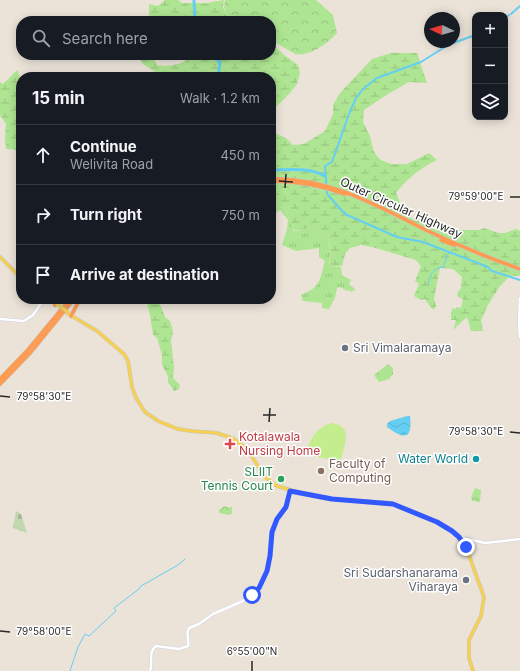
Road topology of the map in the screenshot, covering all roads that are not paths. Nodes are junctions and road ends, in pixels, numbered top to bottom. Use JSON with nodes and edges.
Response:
{"nodes":[{"id":1,"x":276,"y":181,"type":"edge"},
{"id":2,"x":0,"y":257,"type":"edge"},
{"id":3,"x":520,"y":270,"type":"edge"},
{"id":4,"x":16,"y":273,"type":"edge"},
{"id":5,"x":520,"y":298,"type":"edge"},
{"id":6,"x":41,"y":304,"type":"edge"},
{"id":7,"x":56,"y":304,"type":"edge"},
{"id":8,"x":66,"y":304,"type":"edge"},
{"id":9,"x":70,"y":304,"type":"edge"},
{"id":10,"x":78,"y":304,"type":"edge"},
{"id":11,"x":72,"y":315,"type":"junction"},
{"id":12,"x":0,"y":319,"type":"edge"},
{"id":13,"x":520,"y":336,"type":"edge"},
{"id":14,"x":28,"y":352,"type":"junction"},
{"id":15,"x":0,"y":379,"type":"edge"},
{"id":16,"x":0,"y":384,"type":"edge"},
{"id":17,"x":290,"y":491,"type":"junction"},
{"id":18,"x":459,"y":537,"type":"junction"},
{"id":19,"x":520,"y":539,"type":"edge"},
{"id":20,"x":150,"y":671,"type":"edge"},
{"id":21,"x":473,"y":671,"type":"edge"}],
"edges":[{"from":1,"to":3,"type":"highway","name":"Outer Circular Highway"},
{"from":2,"to":4,"type":"main road"},
{"from":5,"to":13,"type":"street"},
{"from":6,"to":12,"type":"street"},
{"from":7,"to":11,"type":"main road","bridge":true},
{"from":8,"to":14,"type":"highway"},
{"from":9,"to":14,"type":"highway"},
{"from":10,"to":11,"type":"highway"},
{"from":11,"to":17,"type":"main road"},
{"from":14,"to":15,"type":"highway"},
{"from":14,"to":16,"type":"highway"},
{"from":17,"to":18,"type":"main road"},
{"from":17,"to":20,"type":"street"},
{"from":18,"to":19,"type":"street"},
{"from":18,"to":21,"type":"main road"}]}
